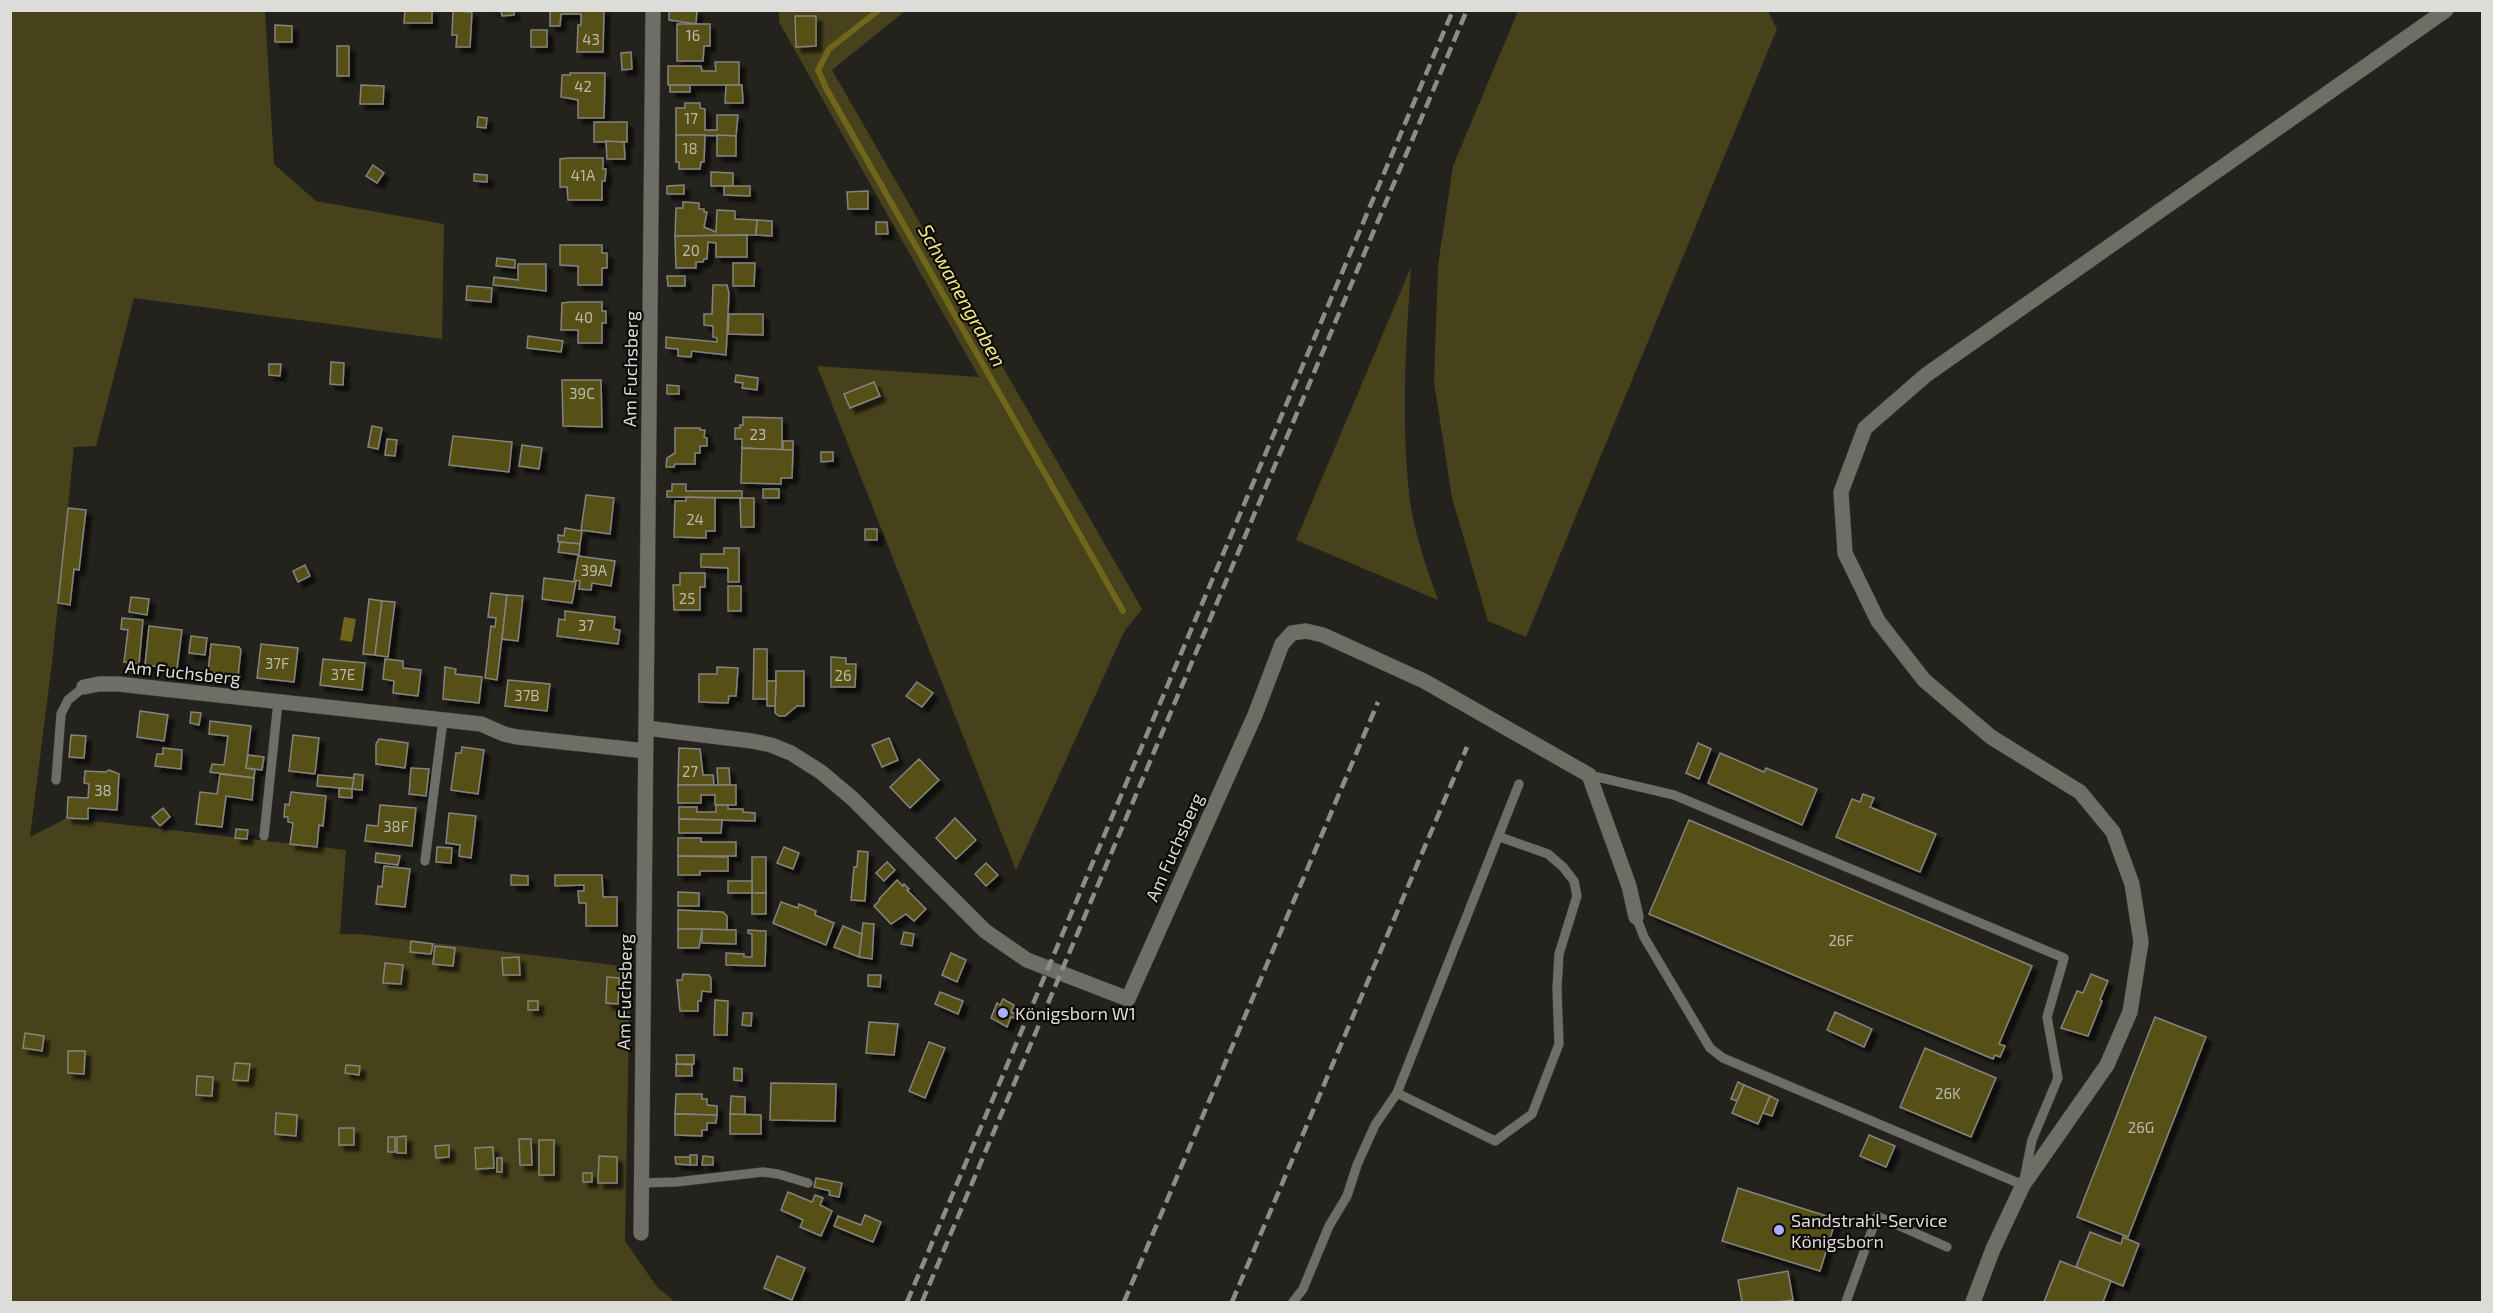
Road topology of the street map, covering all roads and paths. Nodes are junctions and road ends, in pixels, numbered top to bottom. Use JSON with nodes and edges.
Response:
{"nodes":[{"id":1,"x":653,"y":10,"type":"edge"},
{"id":2,"x":2446,"y":10,"type":"edge"},
{"id":3,"x":84,"y":687,"type":"joint"},
{"id":4,"x":278,"y":702,"type":"junction"},
{"id":5,"x":443,"y":720,"type":"junction"},
{"id":6,"x":646,"y":728,"type":"junction"},
{"id":7,"x":646,"y":751,"type":"junction"},
{"id":8,"x":1589,"y":775,"type":"junction"},
{"id":9,"x":56,"y":780,"type":"dead end"},
{"id":10,"x":1519,"y":784,"type":"dead end"},
{"id":11,"x":264,"y":836,"type":"dead end"},
{"id":12,"x":1500,"y":837,"type":"junction"},
{"id":13,"x":425,"y":861,"type":"dead end"},
{"id":14,"x":1636,"y":917,"type":"joint"},
{"id":15,"x":1397,"y":1093,"type":"junction"},
{"id":16,"x":640,"y":1183,"type":"junction"},
{"id":17,"x":808,"y":1183,"type":"dead end"},
{"id":18,"x":2023,"y":1185,"type":"junction"},
{"id":19,"x":641,"y":1233,"type":"dead end"},
{"id":20,"x":1947,"y":1247,"type":"dead end"},
{"id":21,"x":1293,"y":1302,"type":"edge"},
{"id":22,"x":1846,"y":1302,"type":"edge"},
{"id":23,"x":1973,"y":1302,"type":"edge"}],
"edges":[{"from":1,"to":6,"type":"street","name":"Am Fuchsberg"},
{"from":2,"to":18,"type":"street"},
{"from":3,"to":4,"type":"street","name":"Am Fuchsberg"},
{"from":3,"to":9,"type":"lane"},
{"from":4,"to":5,"type":"street","name":"Am Fuchsberg"},
{"from":4,"to":11,"type":"lane"},
{"from":5,"to":7,"type":"street","name":"Am Fuchsberg"},
{"from":5,"to":13,"type":"lane"},
{"from":6,"to":7,"type":"street","name":"Am Fuchsberg"},
{"from":6,"to":8,"type":"street","name":"Am Fuchsberg"},
{"from":7,"to":16,"type":"street","name":"Am Fuchsberg"},
{"from":8,"to":14,"type":"street"},
{"from":8,"to":18,"type":"lane"},
{"from":10,"to":12,"type":"lane"},
{"from":12,"to":15,"type":"lane"},
{"from":12,"to":15,"type":"lane"},
{"from":14,"to":18,"type":"lane"},
{"from":15,"to":21,"type":"lane"},
{"from":16,"to":17,"type":"lane"},
{"from":16,"to":19,"type":"street","name":"Am Fuchsberg"},
{"from":18,"to":23,"type":"street"},
{"from":20,"to":22,"type":"lane"}]}
